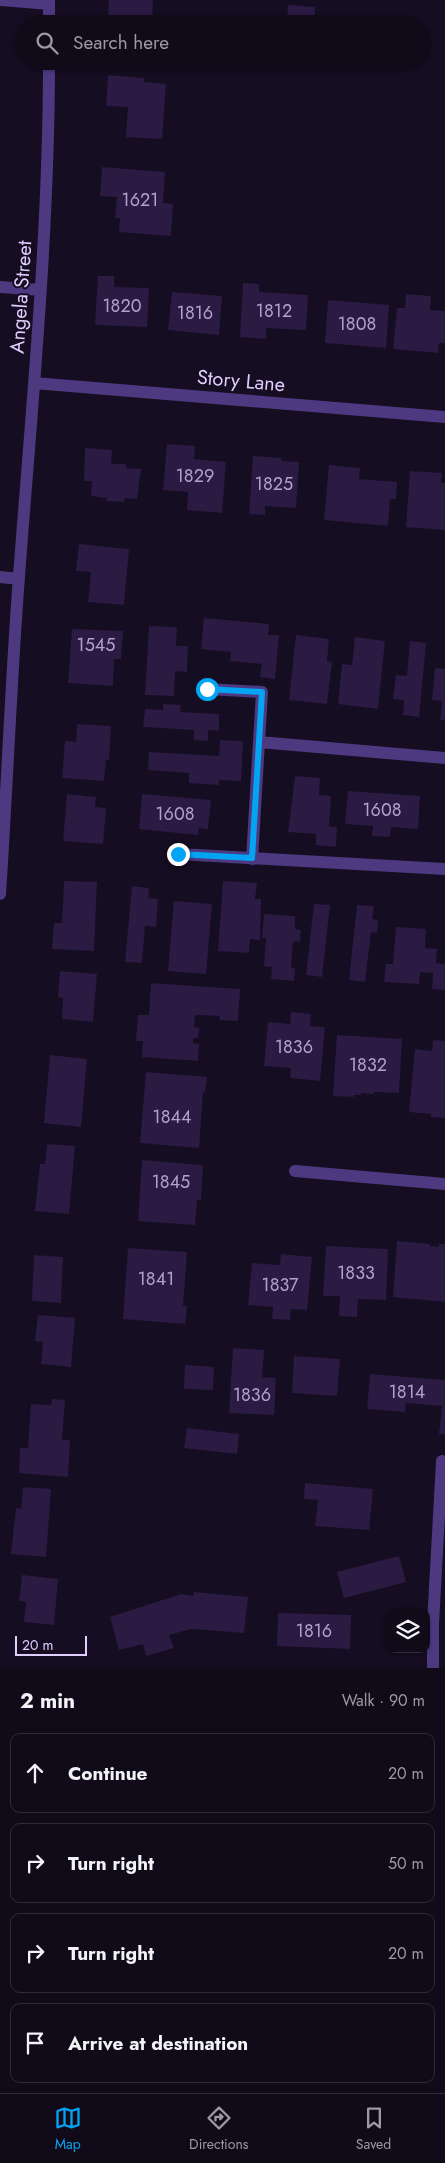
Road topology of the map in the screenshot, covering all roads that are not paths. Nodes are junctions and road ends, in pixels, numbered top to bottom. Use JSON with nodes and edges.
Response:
{"nodes":[{"id":1,"x":2,"y":0,"type":"edge"},
{"id":2,"x":49,"y":2,"type":"edge"},
{"id":3,"x":49,"y":15,"type":"edge"},
{"id":4,"x":49,"y":70,"type":"edge"},
{"id":5,"x":0,"y":287,"type":"edge"},
{"id":6,"x":42,"y":290,"type":"junction"},
{"id":7,"x":34,"y":383,"type":"junction"},
{"id":8,"x":445,"y":417,"type":"edge"},
{"id":9,"x":0,"y":578,"type":"edge"},
{"id":10,"x":19,"y":579,"type":"junction"},
{"id":11,"x":207,"y":689,"type":"dead end"},
{"id":12,"x":259,"y":742,"type":"junction"},
{"id":13,"x":445,"y":758,"type":"edge"},
{"id":14,"x":178,"y":854,"type":"dead end"},
{"id":15,"x":1,"y":855,"type":"edge"},
{"id":16,"x":252,"y":858,"type":"junction"},
{"id":17,"x":445,"y":869,"type":"edge"},
{"id":18,"x":0,"y":894,"type":"edge"},
{"id":19,"x":295,"y":1171,"type":"dead end"},
{"id":20,"x":445,"y":1184,"type":"edge"},
{"id":21,"x":442,"y":1461,"type":"dead end"},
{"id":22,"x":433,"y":1668,"type":"edge"}],
"edges":[{"from":1,"to":2,"type":"street"},
{"from":2,"to":3,"type":"street"},
{"from":4,"to":6,"type":"street","name":"Angela Street"},
{"from":5,"to":6,"type":"street"},
{"from":6,"to":7,"type":"street","name":"Angela Street"},
{"from":7,"to":8,"type":"street","name":"Story Lane"},
{"from":7,"to":10,"type":"street","name":"Angela Street"},
{"from":9,"to":10,"type":"street"},
{"from":10,"to":15,"type":"street","name":"Angela Street"},
{"from":11,"to":12,"type":"street"},
{"from":12,"to":13,"type":"street"},
{"from":12,"to":16,"type":"street"},
{"from":14,"to":16,"type":"street"},
{"from":15,"to":18,"type":"street","name":"Angela Street"},
{"from":16,"to":17,"type":"street"},
{"from":19,"to":20,"type":"street"},
{"from":21,"to":22,"type":"street"}]}
